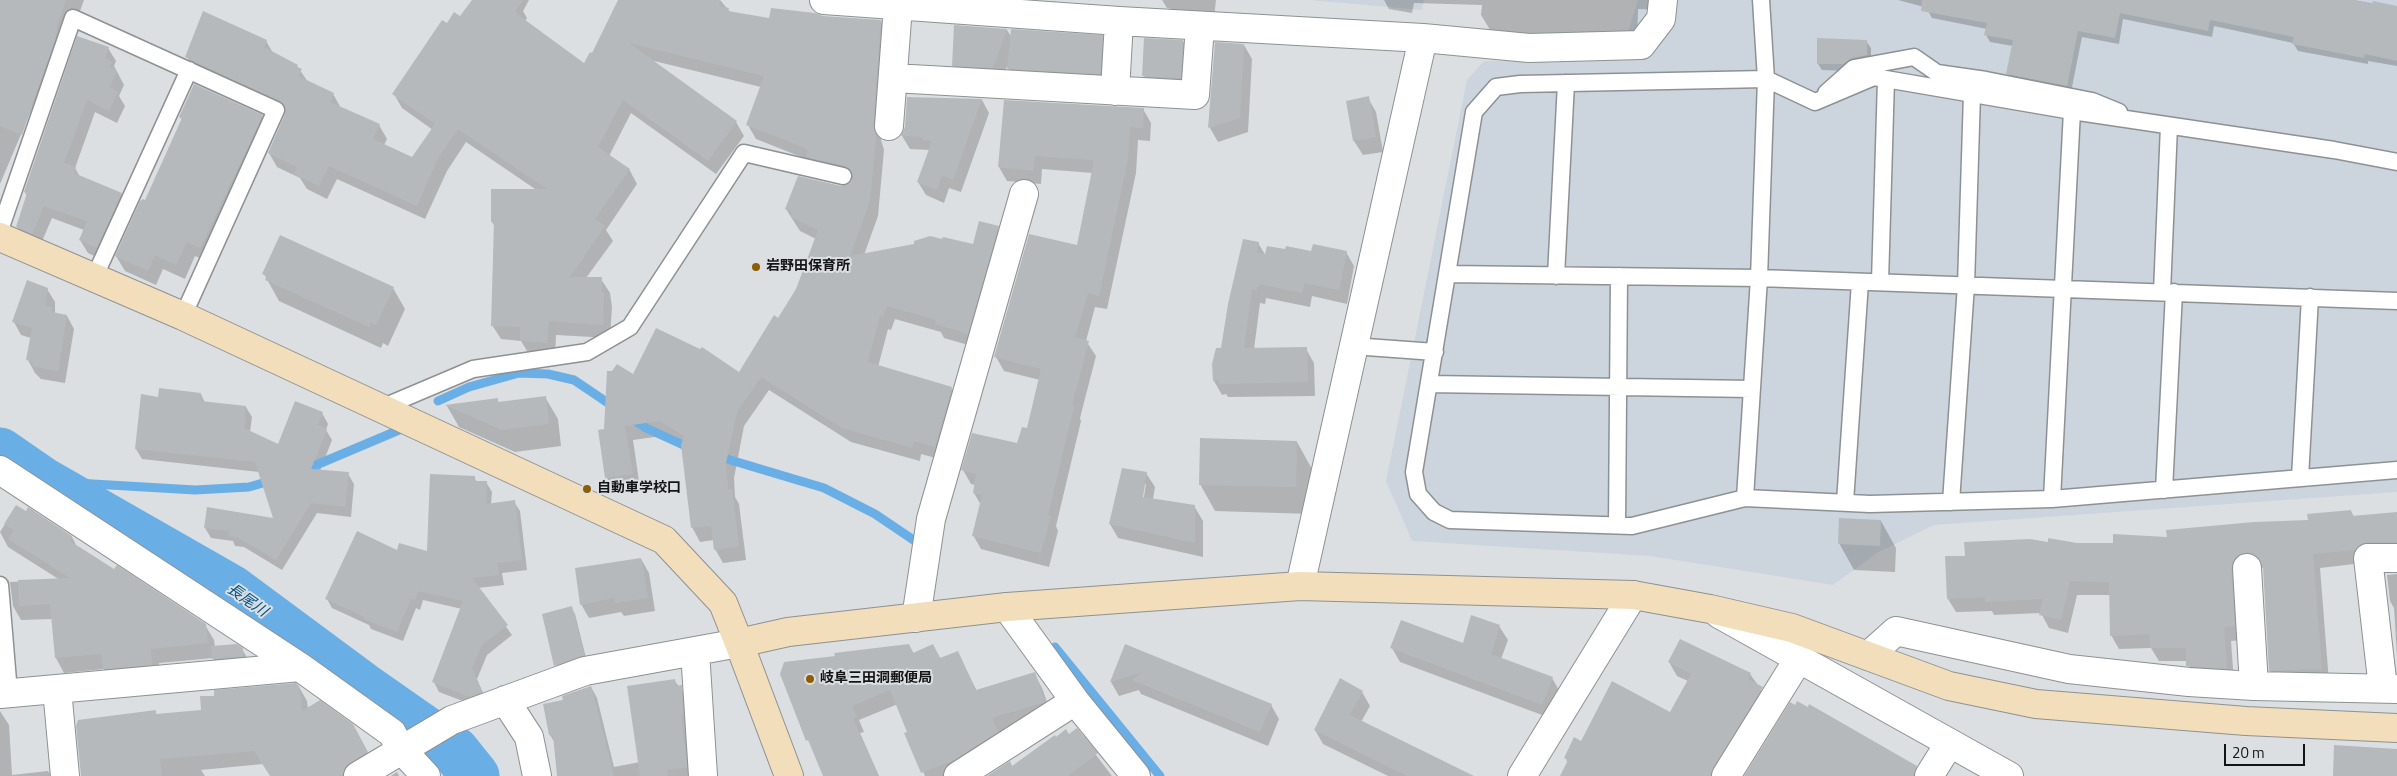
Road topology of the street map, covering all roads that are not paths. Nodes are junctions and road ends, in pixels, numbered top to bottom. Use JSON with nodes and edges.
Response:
{"nodes":[{"id":1,"x":824,"y":0,"type":"edge"},
{"id":2,"x":1663,"y":0,"type":"edge"},
{"id":3,"x":1761,"y":0,"type":"edge"},
{"id":4,"x":898,"y":6,"type":"junction"},
{"id":5,"x":1119,"y":21,"type":"junction"},
{"id":6,"x":1200,"y":26,"type":"junction"},
{"id":7,"x":1423,"y":38,"type":"junction"},
{"id":8,"x":189,"y":70,"type":"junction"},
{"id":9,"x":893,"y":78,"type":"junction"},
{"id":10,"x":1766,"y":79,"type":"junction"},
{"id":11,"x":1886,"y":79,"type":"junction"},
{"id":12,"x":1566,"y":83,"type":"junction"},
{"id":13,"x":1115,"y":91,"type":"junction"},
{"id":14,"x":1972,"y":94,"type":"junction"},
{"id":15,"x":1815,"y":102,"type":"junction"},
{"id":16,"x":2072,"y":111,"type":"junction"},
{"id":17,"x":2146,"y":123,"type":"junction"},
{"id":18,"x":889,"y":126,"type":"dead end"},
{"id":19,"x":2169,"y":126,"type":"junction"},
{"id":20,"x":2397,"y":162,"type":"edge"},
{"id":21,"x":842,"y":176,"type":"dead end"},
{"id":22,"x":1024,"y":194,"type":"dead end"},
{"id":23,"x":0,"y":230,"type":"edge"},
{"id":24,"x":0,"y":237,"type":"edge"},
{"id":25,"x":1448,"y":274,"type":"junction"},
{"id":26,"x":1556,"y":276,"type":"junction"},
{"id":27,"x":1619,"y":276,"type":"junction"},
{"id":28,"x":94,"y":278,"type":"junction"},
{"id":29,"x":1758,"y":278,"type":"junction"},
{"id":30,"x":1860,"y":282,"type":"junction"},
{"id":31,"x":1880,"y":282,"type":"junction"},
{"id":32,"x":1966,"y":285,"type":"junction"},
{"id":33,"x":2065,"y":288,"type":"junction"},
{"id":34,"x":2168,"y":292,"type":"junction"},
{"id":35,"x":2310,"y":297,"type":"junction"},
{"id":36,"x":2397,"y":301,"type":"edge"},
{"id":37,"x":183,"y":316,"type":"junction"},
{"id":38,"x":1353,"y":346,"type":"junction"},
{"id":39,"x":1435,"y":352,"type":"junction"},
{"id":40,"x":1430,"y":384,"type":"junction"},
{"id":41,"x":1618,"y":386,"type":"junction"},
{"id":42,"x":1752,"y":389,"type":"junction"},
{"id":43,"x":381,"y":408,"type":"junction"},
{"id":44,"x":2397,"y":470,"type":"edge"},
{"id":45,"x":1,"y":473,"type":"edge"},
{"id":46,"x":2300,"y":478,"type":"junction"},
{"id":47,"x":2164,"y":490,"type":"junction"},
{"id":48,"x":1745,"y":498,"type":"junction"},
{"id":49,"x":2052,"y":499,"type":"junction"},
{"id":50,"x":1845,"y":502,"type":"junction"},
{"id":51,"x":1951,"y":502,"type":"junction"},
{"id":52,"x":1617,"y":525,"type":"junction"},
{"id":53,"x":2397,"y":558,"type":"edge"},
{"id":54,"x":2247,"y":568,"type":"dead end"},
{"id":55,"x":0,"y":585,"type":"edge"},
{"id":56,"x":1300,"y":586,"type":"junction"},
{"id":57,"x":1633,"y":594,"type":"junction"},
{"id":58,"x":1006,"y":607,"type":"junction"},
{"id":59,"x":1710,"y":609,"type":"junction"},
{"id":60,"x":916,"y":618,"type":"junction"},
{"id":61,"x":739,"y":643,"type":"junction"},
{"id":62,"x":695,"y":651,"type":"junction"},
{"id":63,"x":1868,"y":656,"type":"junction"},
{"id":64,"x":1798,"y":660,"type":"junction"},
{"id":65,"x":300,"y":667,"type":"junction"},
{"id":66,"x":2254,"y":686,"type":"junction"},
{"id":67,"x":2390,"y":688,"type":"edge"},
{"id":68,"x":58,"y":689,"type":"junction"},
{"id":69,"x":5,"y":693,"type":"edge"},
{"id":70,"x":505,"y":700,"type":"junction"},
{"id":71,"x":1075,"y":701,"type":"junction"},
{"id":72,"x":2397,"y":728,"type":"edge"},
{"id":73,"x":409,"y":744,"type":"junction"},
{"id":74,"x":1949,"y":744,"type":"junction"},
{"id":75,"x":65,"y":776,"type":"edge"},
{"id":76,"x":358,"y":776,"type":"edge"},
{"id":77,"x":426,"y":776,"type":"edge"},
{"id":78,"x":538,"y":776,"type":"edge"},
{"id":79,"x":703,"y":776,"type":"edge"},
{"id":80,"x":789,"y":776,"type":"edge"},
{"id":81,"x":958,"y":776,"type":"edge"},
{"id":82,"x":1136,"y":776,"type":"edge"},
{"id":83,"x":1522,"y":776,"type":"edge"},
{"id":84,"x":1726,"y":776,"type":"edge"},
{"id":85,"x":1929,"y":776,"type":"edge"},
{"id":86,"x":2009,"y":776,"type":"edge"}],
"edges":[{"from":1,"to":4,"type":"street"},
{"from":2,"to":7,"type":"street"},
{"from":3,"to":10,"type":"lane"},
{"from":4,"to":5,"type":"street"},
{"from":4,"to":9,"type":"street"},
{"from":5,"to":6,"type":"street"},
{"from":5,"to":13,"type":"street"},
{"from":6,"to":7,"type":"street"},
{"from":6,"to":13,"type":"street"},
{"from":7,"to":38,"type":"street"},
{"from":8,"to":23,"type":"lane"},
{"from":8,"to":28,"type":"lane"},
{"from":8,"to":37,"type":"lane"},
{"from":9,"to":13,"type":"street"},
{"from":9,"to":18,"type":"street"},
{"from":10,"to":12,"type":"lane"},
{"from":10,"to":15,"type":"lane"},
{"from":10,"to":29,"type":"lane"},
{"from":11,"to":14,"type":"lane"},
{"from":11,"to":15,"type":"lane"},
{"from":11,"to":31,"type":"lane"},
{"from":12,"to":25,"type":"lane"},
{"from":12,"to":26,"type":"lane"},
{"from":14,"to":16,"type":"lane"},
{"from":14,"to":32,"type":"lane"},
{"from":15,"to":17,"type":"lane"},
{"from":16,"to":17,"type":"lane"},
{"from":16,"to":33,"type":"lane"},
{"from":17,"to":19,"type":"lane"},
{"from":19,"to":20,"type":"lane"},
{"from":19,"to":34,"type":"lane"},
{"from":21,"to":43,"type":"lane"},
{"from":22,"to":60,"type":"street"},
{"from":24,"to":28,"type":"street"},
{"from":25,"to":26,"type":"lane"},
{"from":25,"to":39,"type":"lane"},
{"from":26,"to":27,"type":"lane"},
{"from":27,"to":29,"type":"lane"},
{"from":27,"to":41,"type":"lane"},
{"from":28,"to":37,"type":"street"},
{"from":29,"to":30,"type":"lane"},
{"from":29,"to":42,"type":"lane"},
{"from":30,"to":31,"type":"lane"},
{"from":30,"to":50,"type":"lane"},
{"from":31,"to":32,"type":"lane"},
{"from":32,"to":33,"type":"lane"},
{"from":32,"to":51,"type":"lane"},
{"from":33,"to":34,"type":"lane"},
{"from":33,"to":49,"type":"lane"},
{"from":34,"to":35,"type":"lane"},
{"from":34,"to":47,"type":"lane"},
{"from":35,"to":36,"type":"lane"},
{"from":35,"to":46,"type":"lane"},
{"from":37,"to":43,"type":"street"},
{"from":38,"to":39,"type":"lane"},
{"from":38,"to":56,"type":"street"},
{"from":39,"to":40,"type":"lane"},
{"from":40,"to":41,"type":"lane"},
{"from":40,"to":52,"type":"lane"},
{"from":41,"to":42,"type":"lane"},
{"from":41,"to":52,"type":"lane"},
{"from":42,"to":48,"type":"lane"},
{"from":43,"to":61,"type":"street"},
{"from":44,"to":46,"type":"lane"},
{"from":45,"to":65,"type":"street"},
{"from":46,"to":47,"type":"lane"},
{"from":47,"to":49,"type":"lane"},
{"from":48,"to":50,"type":"lane"},
{"from":48,"to":52,"type":"lane"},
{"from":49,"to":51,"type":"lane"},
{"from":50,"to":51,"type":"lane"},
{"from":53,"to":67,"type":"street"},
{"from":54,"to":66,"type":"street"},
{"from":55,"to":69,"type":"lane"},
{"from":56,"to":57,"type":"street"},
{"from":56,"to":58,"type":"street"},
{"from":57,"to":59,"type":"street"},
{"from":57,"to":83,"type":"street"},
{"from":58,"to":60,"type":"street"},
{"from":58,"to":71,"type":"street"},
{"from":59,"to":63,"type":"street"},
{"from":59,"to":64,"type":"street"},
{"from":60,"to":61,"type":"street"},
{"from":61,"to":62,"type":"street"},
{"from":61,"to":80,"type":"street"},
{"from":62,"to":70,"type":"street"},
{"from":62,"to":79,"type":"street"},
{"from":63,"to":66,"type":"street"},
{"from":63,"to":72,"type":"street"},
{"from":64,"to":74,"type":"street"},
{"from":64,"to":84,"type":"street"},
{"from":65,"to":68,"type":"street"},
{"from":65,"to":73,"type":"street"},
{"from":66,"to":67,"type":"street"},
{"from":68,"to":69,"type":"street"},
{"from":68,"to":75,"type":"street"},
{"from":70,"to":73,"type":"street"},
{"from":70,"to":78,"type":"street"},
{"from":71,"to":81,"type":"street"},
{"from":71,"to":82,"type":"street"},
{"from":73,"to":76,"type":"street"},
{"from":73,"to":77,"type":"street"},
{"from":74,"to":85,"type":"street"},
{"from":74,"to":86,"type":"street"}]}
